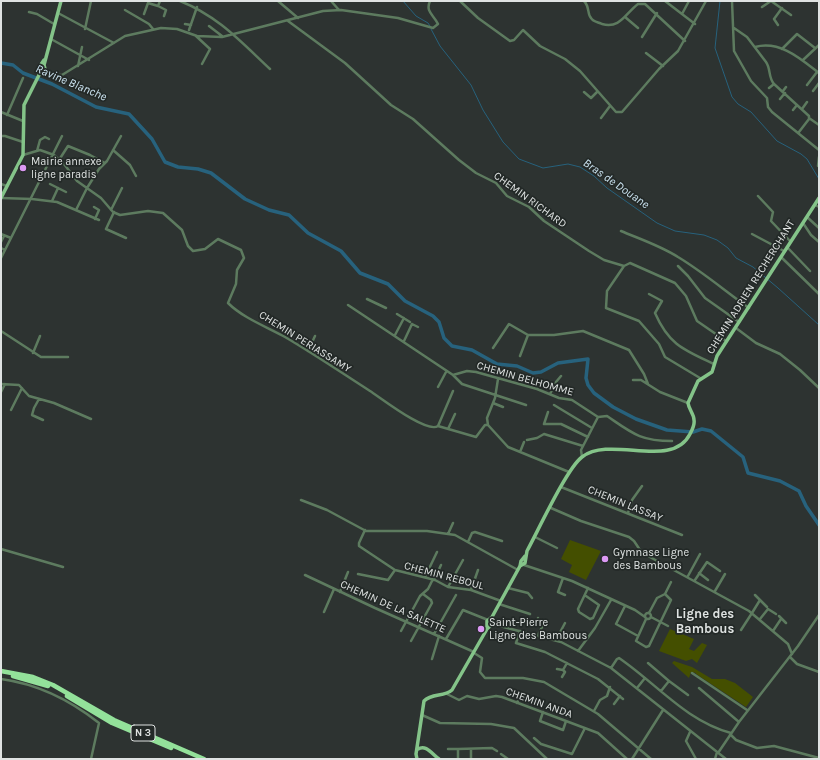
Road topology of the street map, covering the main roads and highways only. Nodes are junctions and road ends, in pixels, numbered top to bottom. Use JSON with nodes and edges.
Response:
{"nodes":[{"id":1,"x":61,"y":1,"type":"edge"},
{"id":2,"x":1,"y":198,"type":"edge"},
{"id":3,"x":819,"y":198,"type":"edge"},
{"id":4,"x":817,"y":206,"type":"edge"},
{"id":5,"x":1,"y":672,"type":"edge"},
{"id":6,"x":418,"y":741,"type":"junction"},
{"id":7,"x":423,"y":747,"type":"junction"},
{"id":8,"x":418,"y":749,"type":"junction"},
{"id":9,"x":416,"y":758,"type":"edge"},
{"id":10,"x":438,"y":758,"type":"edge"},
{"id":11,"x":197,"y":759,"type":"edge"},
{"id":12,"x":204,"y":759,"type":"edge"}],
"edges":[{"from":1,"to":2,"type":"main road"},
{"from":3,"to":4,"type":"main road","name":"CHEMIN ADRIEN RECHERCHANT"},
{"from":4,"to":6,"type":"main road","name":"CHEMIN ADRIEN RECHERCHANT"},
{"from":5,"to":11,"type":"highway","number":"N 3"},
{"from":5,"to":12,"type":"highway","number":"N 3"},
{"from":6,"to":7,"type":"main road"},
{"from":6,"to":8,"type":"main road"},
{"from":7,"to":8,"type":"main road"},
{"from":7,"to":10,"type":"main road"},
{"from":8,"to":9,"type":"main road"}]}
